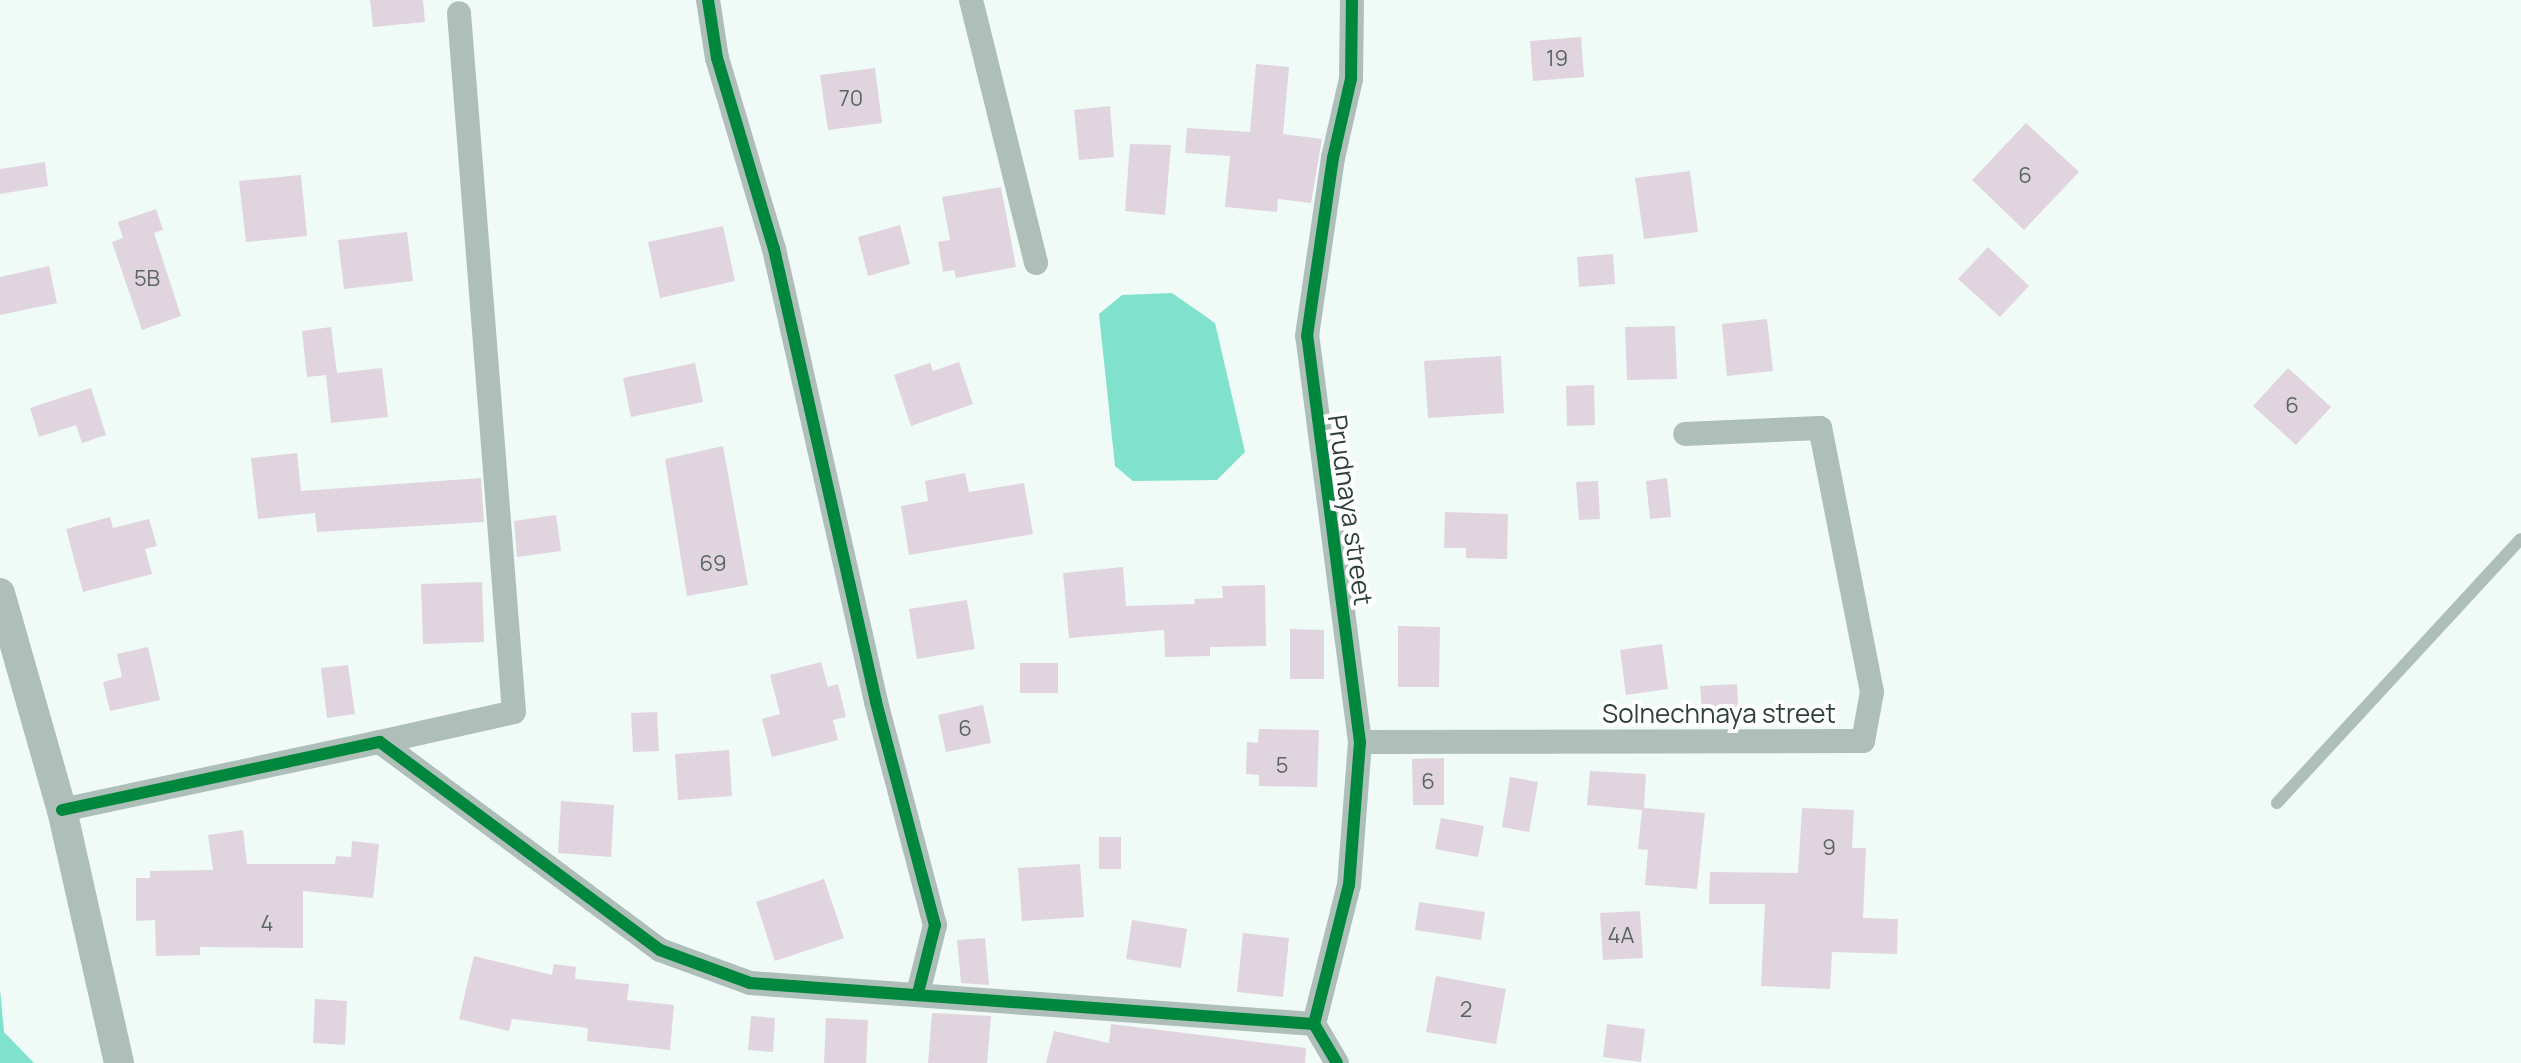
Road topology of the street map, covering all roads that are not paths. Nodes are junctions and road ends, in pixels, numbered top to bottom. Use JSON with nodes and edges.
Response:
{"nodes":[{"id":1,"x":708,"y":0,"type":"edge"},
{"id":2,"x":971,"y":0,"type":"edge"},
{"id":3,"x":1352,"y":0,"type":"edge"},
{"id":4,"x":459,"y":13,"type":"dead end"},
{"id":5,"x":1036,"y":263,"type":"dead end"},
{"id":6,"x":1685,"y":434,"type":"dead end"},
{"id":7,"x":2521,"y":539,"type":"edge"},
{"id":8,"x":0,"y":593,"type":"edge"},
{"id":9,"x":380,"y":742,"type":"junction"},
{"id":10,"x":1360,"y":742,"type":"junction"},
{"id":11,"x":2277,"y":803,"type":"dead end"},
{"id":12,"x":62,"y":810,"type":"junction"},
{"id":13,"x":918,"y":993,"type":"junction"},
{"id":14,"x":1314,"y":1024,"type":"junction"},
{"id":15,"x":119,"y":1063,"type":"edge"},
{"id":16,"x":1337,"y":1063,"type":"edge"}],
"edges":[{"from":1,"to":13,"type":"street"},
{"from":2,"to":5,"type":"street"},
{"from":3,"to":10,"type":"street","name":"Prudnaya street"},
{"from":4,"to":9,"type":"street"},
{"from":6,"to":10,"type":"street","name":"Solnechnaya street"},
{"from":7,"to":11,"type":"lane"},
{"from":8,"to":12,"type":"street"},
{"from":9,"to":12,"type":"street"},
{"from":9,"to":13,"type":"street"},
{"from":10,"to":14,"type":"street","name":"Prudnaya street"},
{"from":12,"to":15,"type":"street"},
{"from":13,"to":14,"type":"street"},
{"from":14,"to":16,"type":"street"}]}
